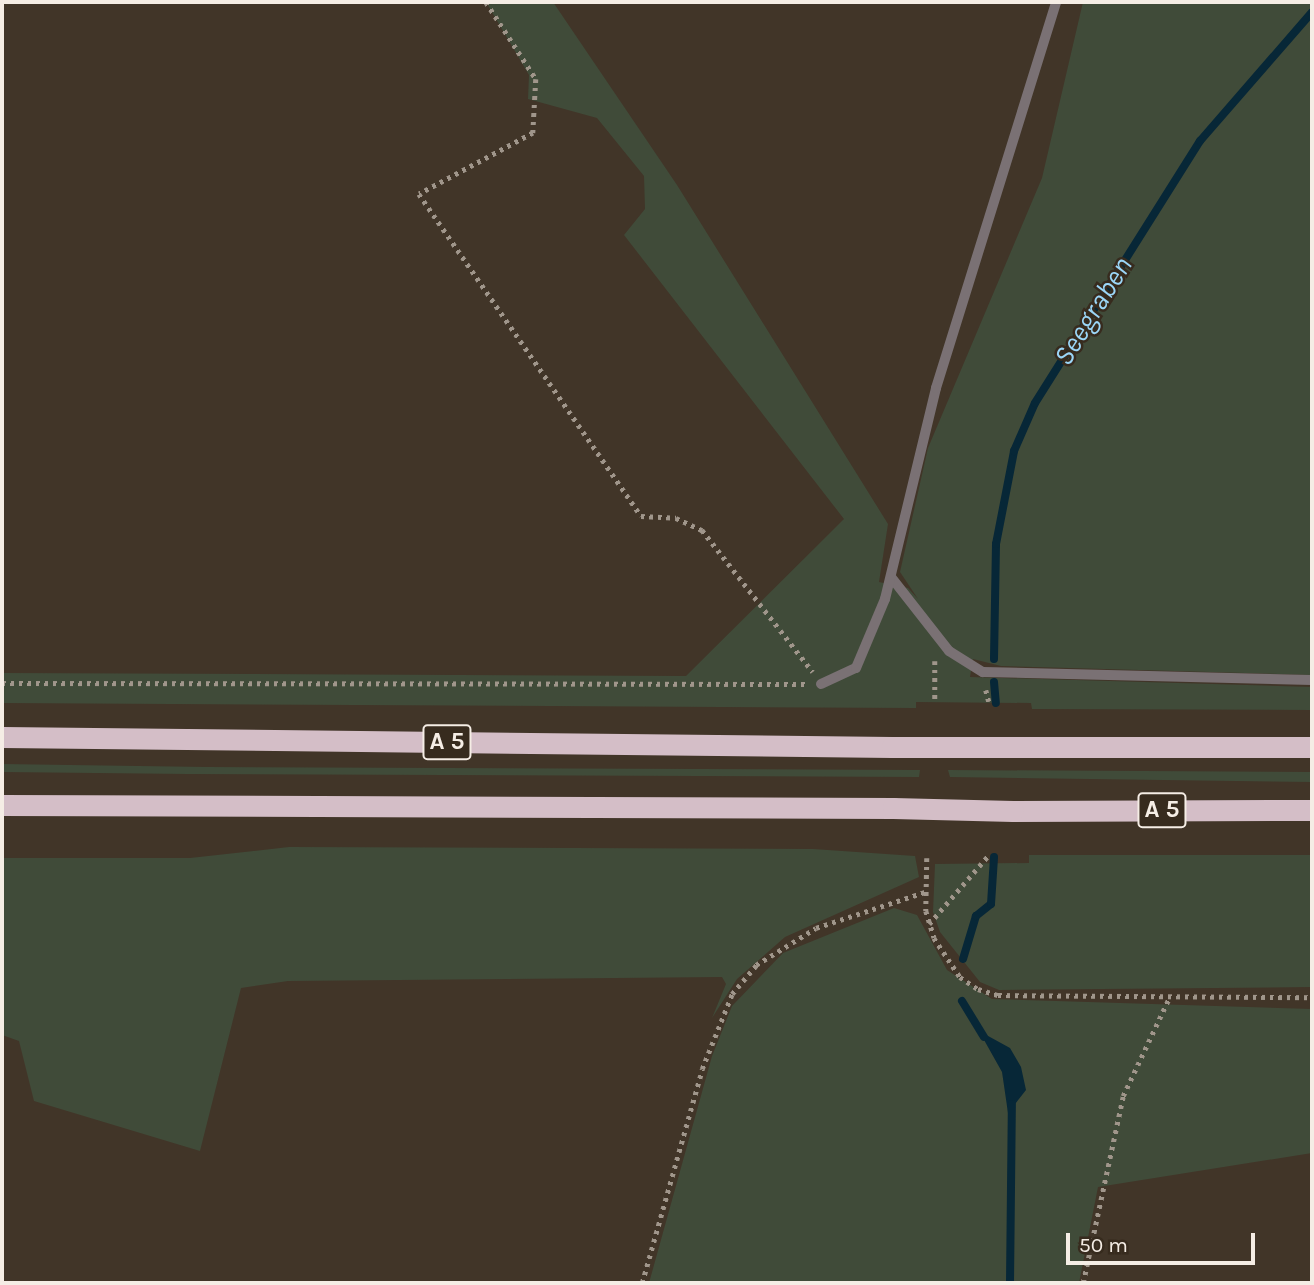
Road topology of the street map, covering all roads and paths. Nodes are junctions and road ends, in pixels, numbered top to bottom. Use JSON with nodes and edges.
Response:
{"nodes":[{"id":1,"x":486,"y":2,"type":"edge"},
{"id":2,"x":1056,"y":2,"type":"edge"},
{"id":3,"x":891,"y":577,"type":"junction"},
{"id":4,"x":935,"y":636,"type":"junction"},
{"id":5,"x":1312,"y":680,"type":"edge"},
{"id":6,"x":2,"y":683,"type":"edge"},
{"id":7,"x":821,"y":684,"type":"junction"},
{"id":8,"x":935,"y":702,"type":"dead end"},
{"id":9,"x":2,"y":737,"type":"edge"},
{"id":10,"x":1312,"y":747,"type":"edge"},
{"id":11,"x":2,"y":805,"type":"edge"},
{"id":12,"x":1312,"y":810,"type":"edge"},
{"id":13,"x":987,"y":857,"type":"dead end"},
{"id":14,"x":927,"y":858,"type":"dead end"},
{"id":15,"x":925,"y":892,"type":"junction"},
{"id":16,"x":929,"y":924,"type":"junction"},
{"id":17,"x":1170,"y":996,"type":"junction"},
{"id":18,"x":1312,"y":997,"type":"edge"},
{"id":19,"x":642,"y":1283,"type":"edge"},
{"id":20,"x":1083,"y":1283,"type":"edge"}],
"edges":[{"from":1,"to":7,"type":"path"},
{"from":2,"to":3,"type":"lane"},
{"from":3,"to":4,"type":"lane"},
{"from":3,"to":7,"type":"lane"},
{"from":4,"to":5,"type":"lane"},
{"from":4,"to":8,"type":"path"},
{"from":6,"to":7,"type":"path"},
{"from":9,"to":10,"type":"highway","number":"A 5","bridge":true},
{"from":11,"to":12,"type":"highway","number":"A 5","bridge":true},
{"from":13,"to":16,"type":"path"},
{"from":14,"to":15,"type":"path"},
{"from":15,"to":16,"type":"path"},
{"from":15,"to":19,"type":"path"},
{"from":16,"to":17,"type":"path"},
{"from":17,"to":18,"type":"path"},
{"from":17,"to":20,"type":"path"}]}
